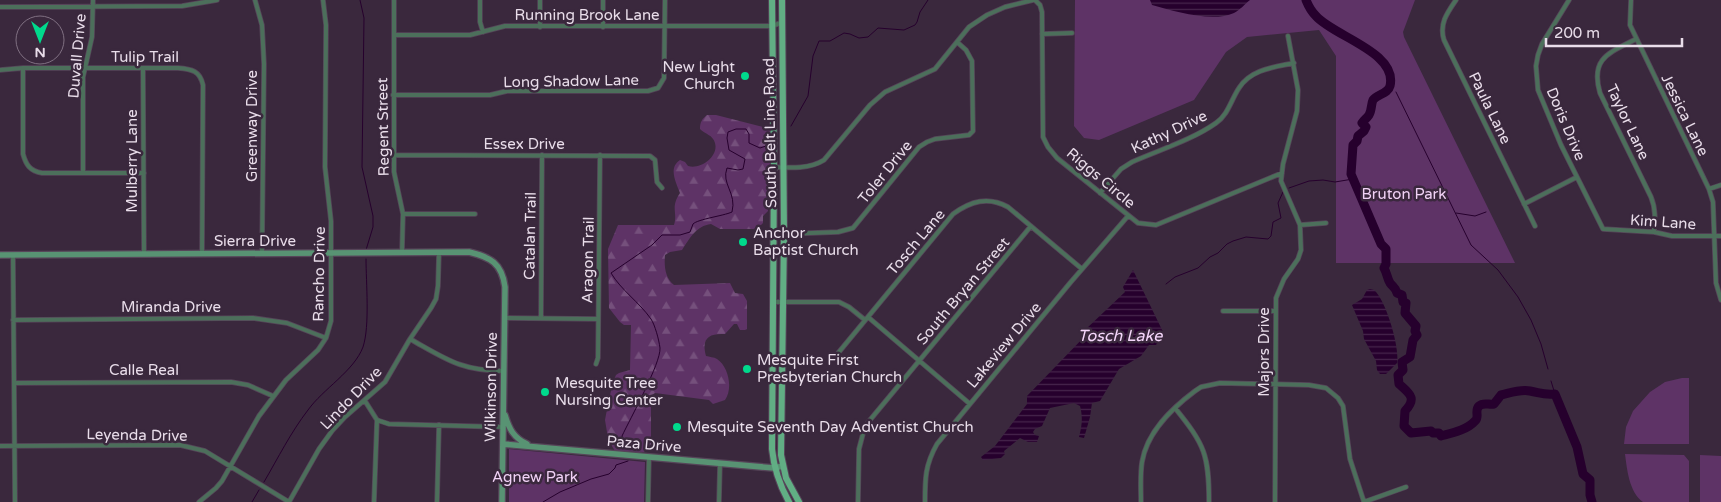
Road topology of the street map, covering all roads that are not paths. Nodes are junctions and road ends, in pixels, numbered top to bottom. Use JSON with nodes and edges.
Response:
{"nodes":[{"id":1,"x":92,"y":0,"type":"edge"},
{"id":2,"x":217,"y":0,"type":"edge"},
{"id":3,"x":255,"y":0,"type":"edge"},
{"id":4,"x":323,"y":0,"type":"edge"},
{"id":5,"x":394,"y":0,"type":"edge"},
{"id":6,"x":480,"y":0,"type":"edge"},
{"id":7,"x":540,"y":0,"type":"edge"},
{"id":8,"x":603,"y":0,"type":"edge"},
{"id":9,"x":665,"y":0,"type":"edge"},
{"id":10,"x":772,"y":0,"type":"edge"},
{"id":11,"x":782,"y":0,"type":"edge"},
{"id":12,"x":1034,"y":0,"type":"edge"},
{"id":13,"x":1456,"y":0,"type":"edge"},
{"id":14,"x":1569,"y":0,"type":"edge"},
{"id":15,"x":1631,"y":0,"type":"edge"},
{"id":16,"x":92,"y":6,"type":"junction"},
{"id":17,"x":0,"y":7,"type":"edge"},
{"id":18,"x":781,"y":23,"type":"junction"},
{"id":19,"x":664,"y":26,"type":"junction"},
{"id":20,"x":771,"y":26,"type":"junction"},
{"id":21,"x":540,"y":27,"type":"junction"},
{"id":22,"x":603,"y":27,"type":"junction"},
{"id":23,"x":483,"y":32,"type":"junction"},
{"id":24,"x":1072,"y":33,"type":"dead end"},
{"id":25,"x":1042,"y":34,"type":"junction"},
{"id":26,"x":394,"y":35,"type":"junction"},
{"id":27,"x":1288,"y":36,"type":"dead end"},
{"id":28,"x":1636,"y":39,"type":"junction"},
{"id":29,"x":957,"y":42,"type":"junction"},
{"id":30,"x":1294,"y":63,"type":"junction"},
{"id":31,"x":23,"y":68,"type":"junction"},
{"id":32,"x":85,"y":68,"type":"junction"},
{"id":33,"x":143,"y":68,"type":"junction"},
{"id":34,"x":0,"y":70,"type":"edge"},
{"id":35,"x":772,"y":94,"type":"junction"},
{"id":36,"x":783,"y":94,"type":"junction"},
{"id":37,"x":394,"y":95,"type":"junction"},
{"id":38,"x":393,"y":154,"type":"junction"},
{"id":39,"x":542,"y":155,"type":"junction"},
{"id":40,"x":600,"y":155,"type":"junction"},
{"id":41,"x":774,"y":167,"type":"junction"},
{"id":42,"x":783,"y":167,"type":"junction"},
{"id":43,"x":83,"y":173,"type":"junction"},
{"id":44,"x":144,"y":173,"type":"junction"},
{"id":45,"x":1282,"y":173,"type":"junction"},
{"id":46,"x":1577,"y":177,"type":"junction"},
{"id":47,"x":1721,"y":185,"type":"edge"},
{"id":48,"x":662,"y":188,"type":"dead end"},
{"id":49,"x":1709,"y":189,"type":"junction"},
{"id":50,"x":1100,"y":193,"type":"junction"},
{"id":51,"x":1524,"y":204,"type":"junction"},
{"id":52,"x":403,"y":214,"type":"junction"},
{"id":53,"x":475,"y":214,"type":"dead end"},
{"id":54,"x":1128,"y":216,"type":"junction"},
{"id":55,"x":1326,"y":223,"type":"dead end"},
{"id":56,"x":1300,"y":224,"type":"junction"},
{"id":57,"x":1031,"y":226,"type":"junction"},
{"id":58,"x":1535,"y":226,"type":"dead end"},
{"id":59,"x":1603,"y":229,"type":"joint"},
{"id":60,"x":1654,"y":232,"type":"junction"},
{"id":61,"x":784,"y":234,"type":"junction"},
{"id":62,"x":1714,"y":236,"type":"junction"},
{"id":63,"x":1721,"y":236,"type":"edge"},
{"id":64,"x":402,"y":252,"type":"junction"},
{"id":65,"x":439,"y":252,"type":"junction"},
{"id":66,"x":262,"y":253,"type":"junction"},
{"id":67,"x":331,"y":253,"type":"junction"},
{"id":68,"x":144,"y":254,"type":"junction"},
{"id":69,"x":202,"y":254,"type":"junction"},
{"id":70,"x":774,"y":254,"type":"junction"},
{"id":71,"x":0,"y":255,"type":"edge"},
{"id":72,"x":13,"y":255,"type":"junction"},
{"id":73,"x":784,"y":255,"type":"junction"},
{"id":74,"x":1082,"y":269,"type":"junction"},
{"id":75,"x":502,"y":272,"type":"joint"},
{"id":76,"x":1720,"y":294,"type":"edge"},
{"id":77,"x":1721,"y":300,"type":"edge"},
{"id":78,"x":773,"y":302,"type":"junction"},
{"id":79,"x":783,"y":302,"type":"junction"},
{"id":80,"x":1223,"y":311,"type":"dead end"},
{"id":81,"x":1275,"y":312,"type":"junction"},
{"id":82,"x":505,"y":318,"type":"junction"},
{"id":83,"x":540,"y":318,"type":"junction"},
{"id":84,"x":598,"y":319,"type":"junction"},
{"id":85,"x":867,"y":319,"type":"junction"},
{"id":86,"x":13,"y":320,"type":"junction"},
{"id":87,"x":326,"y":338,"type":"junction"},
{"id":88,"x":410,"y":339,"type":"junction"},
{"id":89,"x":834,"y":358,"type":"dead end"},
{"id":90,"x":918,"y":362,"type":"junction"},
{"id":91,"x":596,"y":364,"type":"dead end"},
{"id":92,"x":504,"y":371,"type":"junction"},
{"id":93,"x":772,"y":374,"type":"junction"},
{"id":94,"x":782,"y":374,"type":"junction"},
{"id":95,"x":14,"y":382,"type":"junction"},
{"id":96,"x":1275,"y":384,"type":"junction"},
{"id":97,"x":273,"y":396,"type":"junction"},
{"id":98,"x":364,"y":401,"type":"junction"},
{"id":99,"x":970,"y":404,"type":"junction"},
{"id":100,"x":772,"y":405,"type":"junction"},
{"id":101,"x":781,"y":405,"type":"junction"},
{"id":102,"x":503,"y":408,"type":"junction"},
{"id":103,"x":1175,"y":408,"type":"junction"},
{"id":104,"x":377,"y":420,"type":"junction"},
{"id":105,"x":439,"y":426,"type":"junction"},
{"id":106,"x":503,"y":427,"type":"junction"},
{"id":107,"x":503,"y":444,"type":"junction"},
{"id":108,"x":0,"y":446,"type":"edge"},
{"id":109,"x":14,"y":446,"type":"junction"},
{"id":110,"x":534,"y":447,"type":"junction"},
{"id":111,"x":649,"y":458,"type":"junction"},
{"id":112,"x":720,"y":463,"type":"junction"},
{"id":113,"x":231,"y":466,"type":"junction"},
{"id":114,"x":783,"y":466,"type":"junction"},
{"id":115,"x":774,"y":468,"type":"junction"},
{"id":116,"x":1406,"y":488,"type":"dead end"},
{"id":117,"x":14,"y":502,"type":"edge"},
{"id":118,"x":198,"y":502,"type":"edge"},
{"id":119,"x":289,"y":502,"type":"edge"},
{"id":120,"x":374,"y":502,"type":"edge"},
{"id":121,"x":438,"y":502,"type":"edge"},
{"id":122,"x":502,"y":502,"type":"edge"},
{"id":123,"x":648,"y":502,"type":"edge"},
{"id":124,"x":719,"y":502,"type":"edge"},
{"id":125,"x":789,"y":502,"type":"edge"},
{"id":126,"x":799,"y":502,"type":"edge"},
{"id":127,"x":858,"y":502,"type":"edge"},
{"id":128,"x":924,"y":502,"type":"edge"},
{"id":129,"x":1141,"y":502,"type":"edge"},
{"id":130,"x":1209,"y":502,"type":"edge"},
{"id":131,"x":1274,"y":502,"type":"edge"},
{"id":132,"x":1364,"y":502,"type":"edge"}],
"edges":[{"from":1,"to":16,"type":"street","name":"Duvall Drive"},
{"from":2,"to":16,"type":"street"},
{"from":3,"to":66,"type":"street","name":"Greenway Drive"},
{"from":4,"to":67,"type":"street","name":"Rancho Drive"},
{"from":5,"to":26,"type":"street","name":"Regent Street"},
{"from":6,"to":23,"type":"street"},
{"from":7,"to":21,"type":"street"},
{"from":8,"to":22,"type":"street"},
{"from":9,"to":19,"type":"street","name":"Long Shadow Lane"},
{"from":10,"to":20,"type":"main road","name":"South Belt Line Road"},
{"from":11,"to":18,"type":"main road","name":"South Belt Line Road"},
{"from":12,"to":25,"type":"street","name":"Riggs Circle"},
{"from":12,"to":29,"type":"street","name":"Riggs Circle"},
{"from":13,"to":51,"type":"street","name":"Paula Lane"},
{"from":14,"to":46,"type":"street","name":"Doris Drive"},
{"from":15,"to":28,"type":"street","name":"Jessica Lane"},
{"from":16,"to":17,"type":"street"},
{"from":16,"to":32,"type":"street","name":"Duvall Drive"},
{"from":18,"to":20,"type":"street","name":"Running Brook Lane"},
{"from":18,"to":36,"type":"main road","name":"South Belt Line Road"},
{"from":19,"to":20,"type":"street","name":"Running Brook Lane"},
{"from":19,"to":22,"type":"street","name":"Running Brook Lane"},
{"from":19,"to":37,"type":"street","name":"Long Shadow Lane"},
{"from":20,"to":35,"type":"main road","name":"South Belt Line Road"},
{"from":21,"to":22,"type":"street","name":"Running Brook Lane"},
{"from":21,"to":23,"type":"street","name":"Running Brook Lane"},
{"from":23,"to":26,"type":"street","name":"Running Brook Lane"},
{"from":24,"to":25,"type":"street"},
{"from":25,"to":50,"type":"street","name":"Riggs Circle"},
{"from":26,"to":37,"type":"street","name":"Regent Street"},
{"from":27,"to":30,"type":"street","name":"Majors Drive"},
{"from":28,"to":49,"type":"street","name":"Jessica Lane"},
{"from":28,"to":60,"type":"street","name":"Taylor Lane"},
{"from":29,"to":42,"type":"street","name":"Riggs Circle"},
{"from":29,"to":61,"type":"street","name":"Toler Drive"},
{"from":30,"to":45,"type":"street","name":"Majors Drive"},
{"from":30,"to":50,"type":"street","name":"Kathy Drive"},
{"from":31,"to":32,"type":"street","name":"Tulip Trail"},
{"from":31,"to":34,"type":"street","name":"Tulip Trail"},
{"from":31,"to":43,"type":"street"},
{"from":32,"to":33,"type":"street","name":"Tulip Trail"},
{"from":32,"to":43,"type":"street","name":"Duvall Drive"},
{"from":33,"to":44,"type":"street","name":"Mulberry Lane"},
{"from":33,"to":69,"type":"street","name":"Tulip Trail"},
{"from":35,"to":36,"type":"main road"},
{"from":35,"to":41,"type":"main road","name":"South Belt Line Road"},
{"from":36,"to":42,"type":"main road","name":"South Belt Line Road"},
{"from":37,"to":38,"type":"street","name":"Regent Street"},
{"from":38,"to":39,"type":"street","name":"Essex Drive"},
{"from":38,"to":52,"type":"street","name":"Regent Street"},
{"from":39,"to":40,"type":"street","name":"Essex Drive"},
{"from":39,"to":83,"type":"street","name":"Catalan Trail"},
{"from":40,"to":48,"type":"street","name":"Essex Drive"},
{"from":40,"to":84,"type":"street","name":"Aragon Trail"},
{"from":41,"to":42,"type":"street","name":"Riggs Circle"},
{"from":41,"to":70,"type":"main road","name":"South Belt Line Road"},
{"from":42,"to":61,"type":"main road","name":"South Belt Line Road"},
{"from":43,"to":44,"type":"street"},
{"from":44,"to":68,"type":"street","name":"Mulberry Lane"},
{"from":45,"to":54,"type":"street","name":"Riggs Circle"},
{"from":45,"to":56,"type":"street","name":"Majors Drive"},
{"from":46,"to":51,"type":"street"},
{"from":46,"to":59,"type":"street","name":"Doris Drive"},
{"from":47,"to":49,"type":"street"},
{"from":49,"to":62,"type":"street","name":"Jessica Lane"},
{"from":50,"to":54,"type":"street","name":"Riggs Circle"},
{"from":51,"to":58,"type":"street","name":"Paula Lane"},
{"from":52,"to":53,"type":"street"},
{"from":52,"to":64,"type":"street","name":"Regent Street"},
{"from":54,"to":74,"type":"street","name":"Lakeview Drive"},
{"from":55,"to":56,"type":"street"},
{"from":56,"to":81,"type":"street","name":"Majors Drive"},
{"from":57,"to":74,"type":"street","name":"Tosch Lane"},
{"from":57,"to":85,"type":"street","name":"Tosch Lane"},
{"from":57,"to":90,"type":"street","name":"South Bryan Street"},
{"from":59,"to":60,"type":"street","name":"Kim Lane"},
{"from":60,"to":62,"type":"street","name":"Kim Lane"},
{"from":61,"to":73,"type":"main road","name":"South Belt Line Road"},
{"from":62,"to":63,"type":"street","name":"Kim Lane"},
{"from":62,"to":76,"type":"street","name":"Jessica Lane"},
{"from":64,"to":65,"type":"street","name":"Sierra Drive"},
{"from":64,"to":67,"type":"street","name":"Sierra Drive"},
{"from":65,"to":75,"type":"street","name":"Sierra Drive"},
{"from":65,"to":88,"type":"street","name":"Lindo Drive"},
{"from":66,"to":67,"type":"street","name":"Sierra Drive"},
{"from":66,"to":69,"type":"street","name":"Sierra Drive"},
{"from":67,"to":87,"type":"street","name":"Rancho Drive"},
{"from":68,"to":69,"type":"street","name":"Sierra Drive"},
{"from":68,"to":72,"type":"street","name":"Sierra Drive"},
{"from":70,"to":73,"type":"main road"},
{"from":70,"to":78,"type":"main road","name":"South Belt Line Road"},
{"from":71,"to":72,"type":"street","name":"Sierra Drive"},
{"from":72,"to":86,"type":"street"},
{"from":73,"to":79,"type":"main road","name":"South Belt Line Road"},
{"from":74,"to":99,"type":"street","name":"Lakeview Drive"},
{"from":75,"to":82,"type":"street","name":"Wilkinson Drive"},
{"from":76,"to":77,"type":"street","name":"Jessica Lane"},
{"from":78,"to":79,"type":"street"},
{"from":78,"to":93,"type":"main road","name":"South Belt Line Road"},
{"from":79,"to":85,"type":"street"},
{"from":79,"to":94,"type":"main road","name":"South Belt Line Road"},
{"from":80,"to":81,"type":"street"},
{"from":81,"to":96,"type":"street","name":"Majors Drive"},
{"from":82,"to":83,"type":"street"},
{"from":82,"to":92,"type":"street","name":"Wilkinson Drive"},
{"from":83,"to":84,"type":"street"},
{"from":84,"to":91,"type":"street","name":"Aragon Trail"},
{"from":85,"to":89,"type":"street","name":"Tosch Lane"},
{"from":85,"to":90,"type":"street"},
{"from":86,"to":87,"type":"street","name":"Miranda Drive"},
{"from":86,"to":95,"type":"street"},
{"from":87,"to":97,"type":"street","name":"Rancho Drive"},
{"from":88,"to":92,"type":"street"},
{"from":88,"to":98,"type":"street","name":"Lindo Drive"},
{"from":90,"to":99,"type":"street"},
{"from":90,"to":127,"type":"street","name":"South Bryan Street"},
{"from":92,"to":102,"type":"street","name":"Wilkinson Drive"},
{"from":93,"to":94,"type":"main road"},
{"from":93,"to":100,"type":"main road","name":"South Belt Line Road"},
{"from":94,"to":101,"type":"main road","name":"South Belt Line Road"},
{"from":95,"to":97,"type":"street","name":"Calle Real"},
{"from":95,"to":109,"type":"street"},
{"from":96,"to":103,"type":"street"},
{"from":96,"to":131,"type":"street","name":"Majors Drive"},
{"from":96,"to":132,"type":"street"},
{"from":97,"to":113,"type":"street","name":"Rancho Drive"},
{"from":98,"to":104,"type":"street"},
{"from":98,"to":119,"type":"street","name":"Lindo Drive"},
{"from":99,"to":128,"type":"street","name":"Lakeview Drive"},
{"from":100,"to":101,"type":"main road"},
{"from":100,"to":115,"type":"main road","name":"South Belt Line Road"},
{"from":101,"to":114,"type":"main road","name":"South Belt Line Road"},
{"from":102,"to":106,"type":"street","name":"Wilkinson Drive"},
{"from":102,"to":110,"type":"street"},
{"from":103,"to":129,"type":"street"},
{"from":103,"to":130,"type":"street"},
{"from":104,"to":105,"type":"street"},
{"from":104,"to":120,"type":"street"},
{"from":105,"to":106,"type":"street"},
{"from":105,"to":121,"type":"street"},
{"from":106,"to":107,"type":"street","name":"Wilkinson Drive"},
{"from":107,"to":110,"type":"street","name":"Paza Drive"},
{"from":107,"to":122,"type":"street","name":"Wilkinson Drive"},
{"from":108,"to":109,"type":"street","name":"Leyenda Drive"},
{"from":109,"to":113,"type":"street","name":"Leyenda Drive"},
{"from":109,"to":117,"type":"street"},
{"from":110,"to":111,"type":"street","name":"Paza Drive"},
{"from":111,"to":112,"type":"street","name":"Paza Drive"},
{"from":111,"to":123,"type":"street"},
{"from":112,"to":115,"type":"street","name":"Paza Drive"},
{"from":112,"to":124,"type":"street"},
{"from":113,"to":118,"type":"street","name":"Rancho Drive"},
{"from":113,"to":119,"type":"street","name":"Leyenda Drive"},
{"from":114,"to":115,"type":"street","name":"Paza Drive"},
{"from":114,"to":126,"type":"main road","name":"South Belt Line Road"},
{"from":115,"to":125,"type":"main road","name":"South Belt Line Road"},
{"from":116,"to":132,"type":"street"}]}
